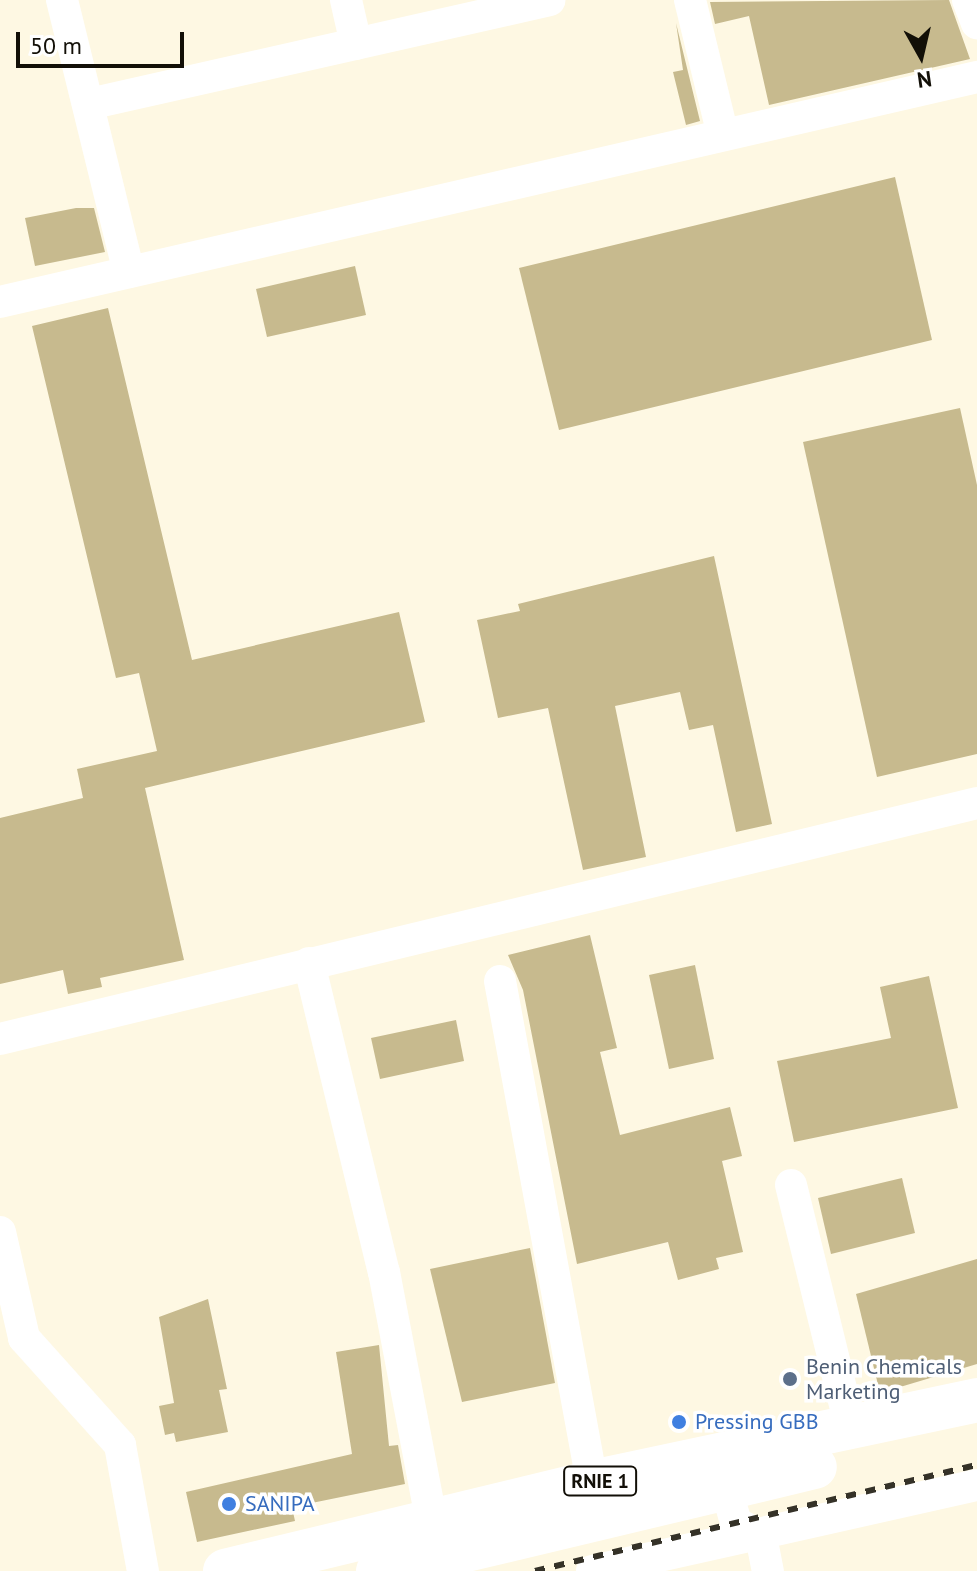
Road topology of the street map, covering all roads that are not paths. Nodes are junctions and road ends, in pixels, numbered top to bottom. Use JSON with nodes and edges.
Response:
{"nodes":[{"id":1,"x":62,"y":0,"type":"edge"},
{"id":2,"x":346,"y":0,"type":"edge"},
{"id":3,"x":549,"y":0,"type":"edge"},
{"id":4,"x":690,"y":0,"type":"edge"},
{"id":5,"x":968,"y":0,"type":"edge"},
{"id":6,"x":977,"y":23,"type":"edge"},
{"id":7,"x":356,"y":44,"type":"junction"},
{"id":8,"x":977,"y":77,"type":"edge"},
{"id":9,"x":89,"y":104,"type":"junction"},
{"id":10,"x":723,"y":135,"type":"junction"},
{"id":11,"x":129,"y":272,"type":"junction"},
{"id":12,"x":0,"y":302,"type":"edge"},
{"id":13,"x":977,"y":803,"type":"edge"},
{"id":14,"x":309,"y":963,"type":"junction"},
{"id":15,"x":500,"y":981,"type":"dead end"},
{"id":16,"x":0,"y":1039,"type":"edge"},
{"id":17,"x":791,"y":1185,"type":"dead end"},
{"id":18,"x":0,"y":1232,"type":"edge"},
{"id":19,"x":977,"y":1400,"type":"edge"},
{"id":20,"x":977,"y":1428,"type":"edge"},
{"id":21,"x":851,"y":1430,"type":"junction"},
{"id":22,"x":592,"y":1482,"type":"junction"},
{"id":23,"x":977,"y":1485,"type":"edge"},
{"id":24,"x":726,"y":1488,"type":"junction"},
{"id":25,"x":432,"y":1524,"type":"junction"},
{"id":26,"x":761,"y":1536,"type":"junction"},
{"id":27,"x":143,"y":1571,"type":"edge"},
{"id":28,"x":225,"y":1571,"type":"edge"},
{"id":29,"x":378,"y":1571,"type":"edge"},
{"id":30,"x":592,"y":1571,"type":"edge"},
{"id":31,"x":768,"y":1571,"type":"edge"}],
"edges":[{"from":1,"to":9,"type":"street"},
{"from":2,"to":7,"type":"street"},
{"from":3,"to":7,"type":"street"},
{"from":4,"to":10,"type":"street"},
{"from":5,"to":6,"type":"street"},
{"from":7,"to":9,"type":"street"},
{"from":8,"to":10,"type":"street"},
{"from":9,"to":11,"type":"street"},
{"from":10,"to":11,"type":"street"},
{"from":11,"to":12,"type":"street"},
{"from":13,"to":14,"type":"street"},
{"from":14,"to":16,"type":"street"},
{"from":14,"to":25,"type":"street"},
{"from":15,"to":22,"type":"street"},
{"from":17,"to":21,"type":"street"},
{"from":18,"to":27,"type":"street"},
{"from":19,"to":21,"type":"highway","number":"RNIE 1"},
{"from":20,"to":24,"type":"highway","number":"RNIE 1"},
{"from":21,"to":22,"type":"highway","number":"RNIE 1"},
{"from":22,"to":25,"type":"highway","number":"RNIE 1"},
{"from":23,"to":26,"type":"street"},
{"from":24,"to":26,"type":"street"},
{"from":24,"to":29,"type":"highway","number":"RNIE 1"},
{"from":25,"to":28,"type":"highway","number":"RNIE 1"},
{"from":26,"to":30,"type":"street"},
{"from":26,"to":31,"type":"street"}]}
